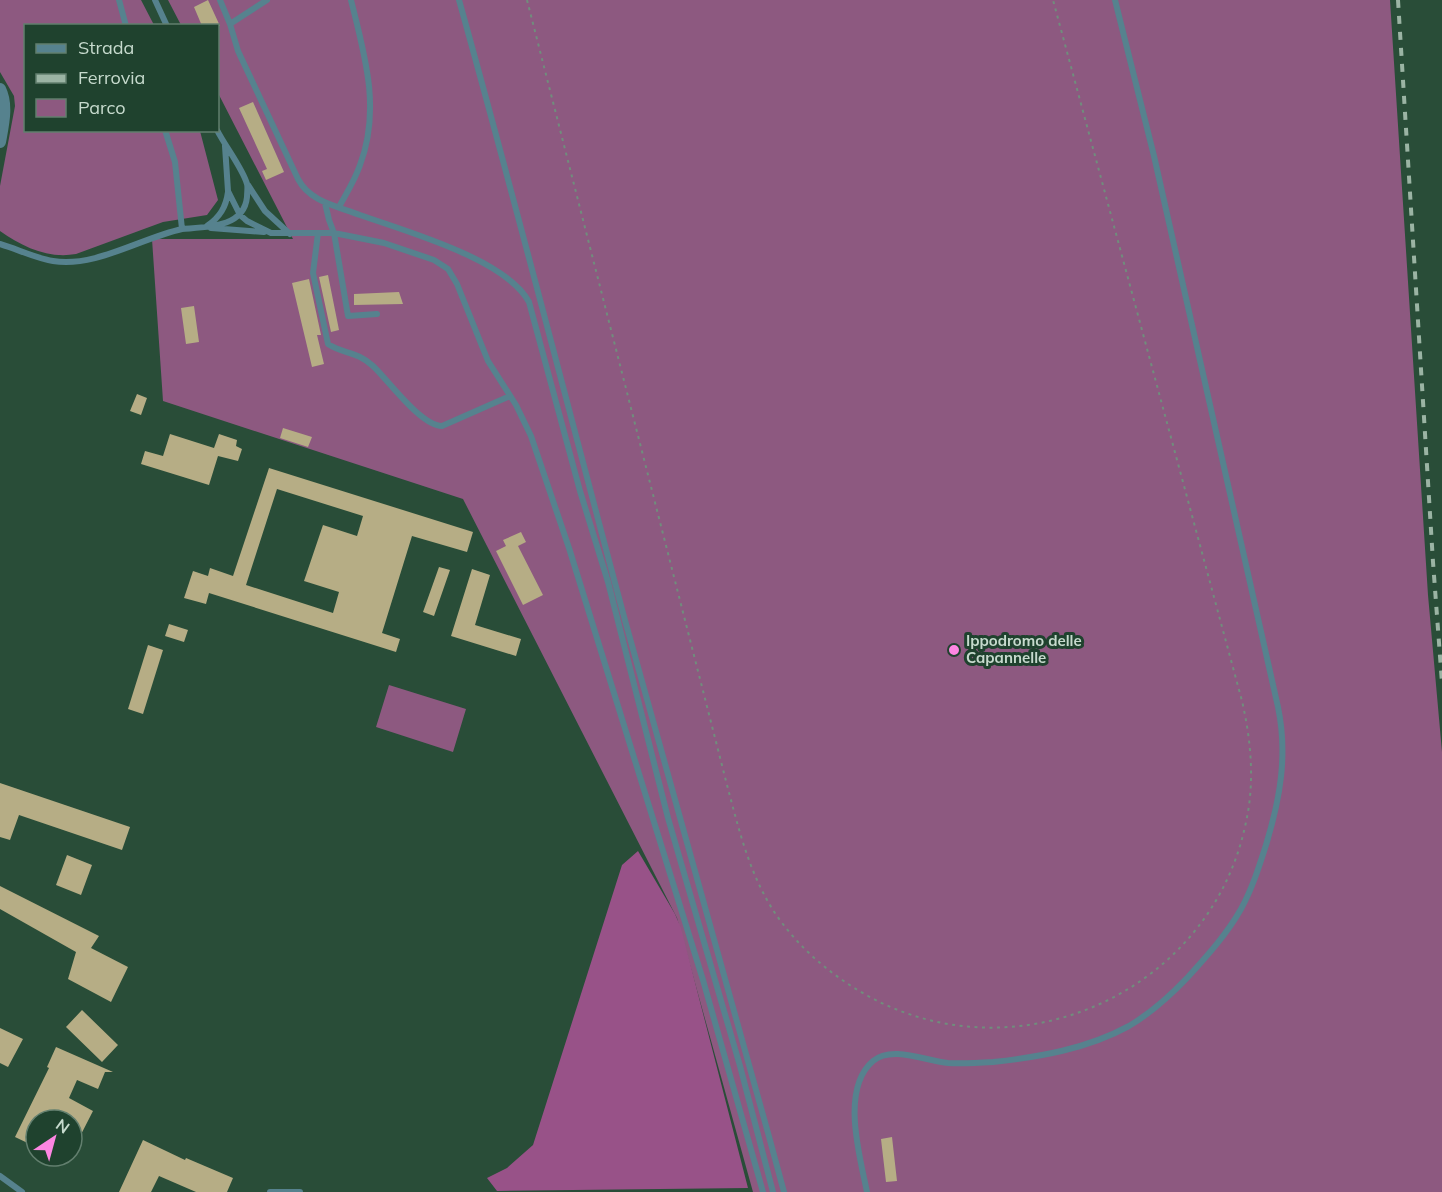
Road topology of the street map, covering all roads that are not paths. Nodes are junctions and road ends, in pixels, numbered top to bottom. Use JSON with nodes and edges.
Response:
{"nodes":[{"id":1,"x":119,"y":0,"type":"edge"},
{"id":2,"x":155,"y":0,"type":"edge"},
{"id":3,"x":220,"y":0,"type":"edge"},
{"id":4,"x":267,"y":0,"type":"edge"},
{"id":5,"x":351,"y":0,"type":"edge"},
{"id":6,"x":459,"y":0,"type":"edge"},
{"id":7,"x":1115,"y":0,"type":"edge"},
{"id":8,"x":125,"y":24,"type":"edge"},
{"id":9,"x":166,"y":24,"type":"edge"},
{"id":10,"x":230,"y":24,"type":"junction"},
{"id":11,"x":0,"y":89,"type":"edge"},
{"id":12,"x":2,"y":101,"type":"edge"},
{"id":13,"x":166,"y":132,"type":"edge"},
{"id":14,"x":219,"y":132,"type":"edge"},
{"id":15,"x":0,"y":142,"type":"edge"},
{"id":16,"x":225,"y":146,"type":"junction"},
{"id":17,"x":248,"y":184,"type":"junction"},
{"id":18,"x":228,"y":191,"type":"junction"},
{"id":19,"x":325,"y":203,"type":"junction"},
{"id":20,"x":339,"y":207,"type":"junction"},
{"id":21,"x":240,"y":214,"type":"junction"},
{"id":22,"x":205,"y":228,"type":"junction"},
{"id":23,"x":182,"y":229,"type":"junction"},
{"id":24,"x":271,"y":233,"type":"junction"},
{"id":25,"x":318,"y":233,"type":"junction"},
{"id":26,"x":334,"y":233,"type":"junction"},
{"id":27,"x":290,"y":234,"type":"junction"},
{"id":28,"x":0,"y":244,"type":"edge"},
{"id":29,"x":377,"y":314,"type":"dead end"},
{"id":30,"x":510,"y":396,"type":"junction"},
{"id":31,"x":0,"y":1176,"type":"edge"},
{"id":32,"x":22,"y":1192,"type":"edge"},
{"id":33,"x":270,"y":1192,"type":"edge"},
{"id":34,"x":300,"y":1192,"type":"edge"},
{"id":35,"x":763,"y":1192,"type":"edge"},
{"id":36,"x":773,"y":1192,"type":"edge"},
{"id":37,"x":784,"y":1192,"type":"edge"},
{"id":38,"x":867,"y":1192,"type":"edge"}],
"edges":[{"from":1,"to":8,"type":"lane"},
{"from":2,"to":9,"type":"lane"},
{"from":3,"to":10,"type":"lane"},
{"from":4,"to":10,"type":"lane"},
{"from":5,"to":20,"type":"lane"},
{"from":6,"to":37,"type":"lane"},
{"from":7,"to":38,"type":"lane"},
{"from":10,"to":19,"type":"lane"},
{"from":11,"to":12,"type":"street"},
{"from":12,"to":15,"type":"street"},
{"from":13,"to":23,"type":"lane"},
{"from":14,"to":16,"type":"lane"},
{"from":16,"to":17,"type":"lane"},
{"from":16,"to":18,"type":"lane"},
{"from":17,"to":21,"type":"lane"},
{"from":17,"to":27,"type":"lane"},
{"from":18,"to":21,"type":"lane"},
{"from":18,"to":22,"type":"lane"},
{"from":19,"to":20,"type":"lane"},
{"from":19,"to":26,"type":"lane"},
{"from":20,"to":36,"type":"lane"},
{"from":21,"to":22,"type":"lane"},
{"from":21,"to":24,"type":"lane"},
{"from":22,"to":23,"type":"lane"},
{"from":22,"to":24,"type":"lane"},
{"from":23,"to":28,"type":"lane"},
{"from":24,"to":27,"type":"lane"},
{"from":25,"to":26,"type":"lane"},
{"from":25,"to":27,"type":"lane"},
{"from":25,"to":30,"type":"lane"},
{"from":26,"to":29,"type":"lane"},
{"from":26,"to":30,"type":"lane"},
{"from":30,"to":35,"type":"lane"},
{"from":31,"to":32,"type":"lane"},
{"from":33,"to":34,"type":"lane"}]}
